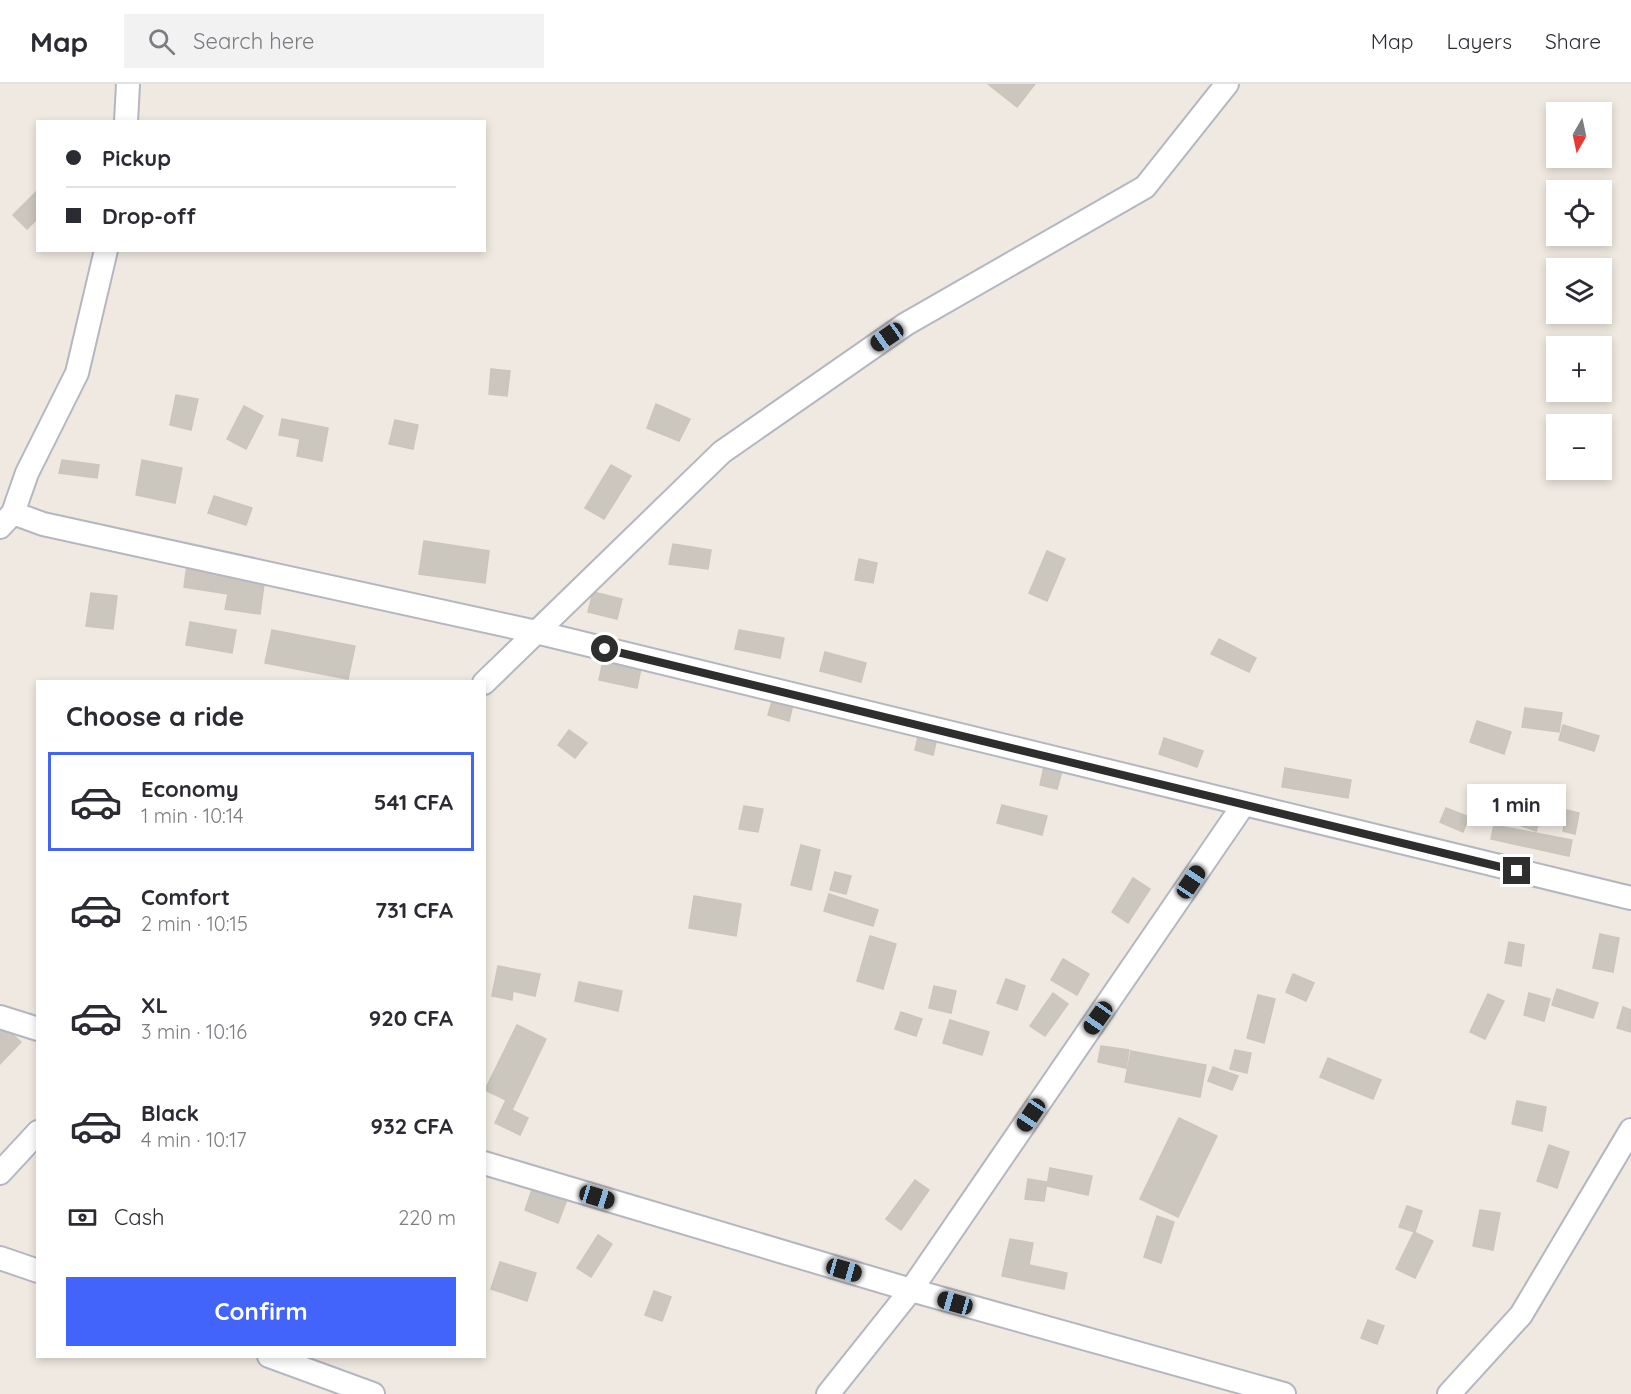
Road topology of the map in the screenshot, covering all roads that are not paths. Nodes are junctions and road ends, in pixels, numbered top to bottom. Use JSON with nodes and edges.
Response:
{"nodes":[{"id":1,"x":128,"y":84,"type":"edge"},
{"id":2,"x":1227,"y":84,"type":"edge"},
{"id":3,"x":126,"y":120,"type":"edge"},
{"id":4,"x":106,"y":252,"type":"edge"},
{"id":5,"x":7,"y":520,"type":"edge"},
{"id":6,"x":536,"y":632,"type":"junction"},
{"id":7,"x":486,"y":681,"type":"edge"},
{"id":8,"x":1244,"y":804,"type":"junction"},
{"id":9,"x":1631,"y":898,"type":"edge"},
{"id":10,"x":0,"y":1017,"type":"edge"},
{"id":11,"x":36,"y":1028,"type":"edge"},
{"id":12,"x":1631,"y":1130,"type":"edge"},
{"id":13,"x":36,"y":1134,"type":"edge"},
{"id":14,"x":486,"y":1165,"type":"edge"},
{"id":15,"x":0,"y":1173,"type":"edge"},
{"id":16,"x":0,"y":1258,"type":"edge"},
{"id":17,"x":36,"y":1270,"type":"edge"},
{"id":18,"x":911,"y":1290,"type":"junction"},
{"id":19,"x":274,"y":1358,"type":"edge"},
{"id":20,"x":373,"y":1394,"type":"edge"},
{"id":21,"x":828,"y":1394,"type":"edge"},
{"id":22,"x":1284,"y":1394,"type":"edge"},
{"id":23,"x":1449,"y":1394,"type":"edge"}],
"edges":[{"from":1,"to":3,"type":"street"},
{"from":2,"to":6,"type":"street"},
{"from":4,"to":5,"type":"street"},
{"from":5,"to":6,"type":"street"},
{"from":6,"to":7,"type":"street"},
{"from":6,"to":8,"type":"street"},
{"from":8,"to":9,"type":"street"},
{"from":8,"to":18,"type":"street"},
{"from":10,"to":11,"type":"street"},
{"from":12,"to":23,"type":"street"},
{"from":13,"to":15,"type":"street"},
{"from":14,"to":18,"type":"street"},
{"from":16,"to":17,"type":"street"},
{"from":18,"to":21,"type":"street"},
{"from":18,"to":22,"type":"street"},
{"from":19,"to":20,"type":"street"}]}
